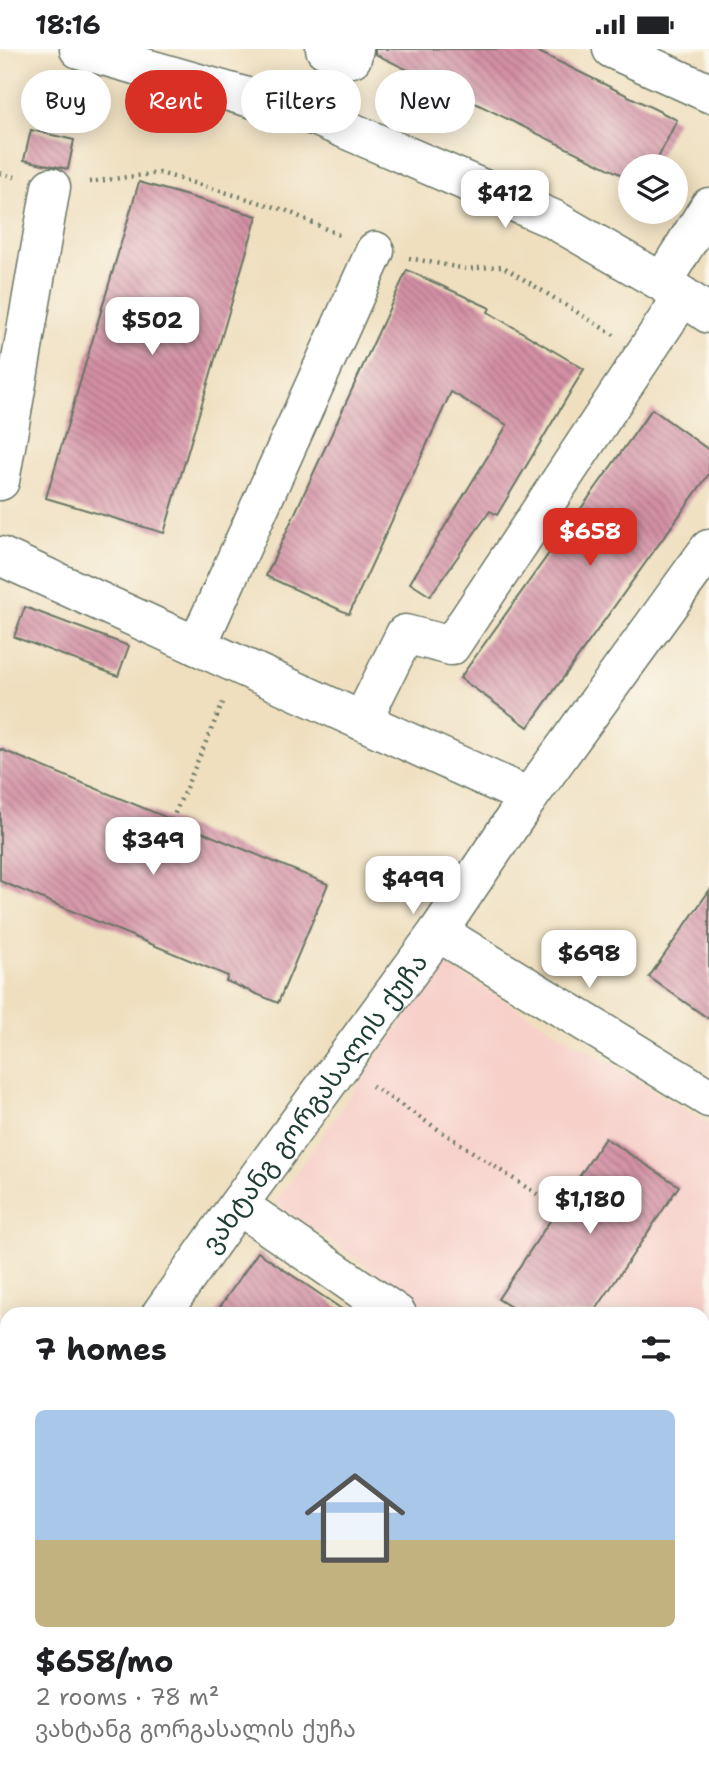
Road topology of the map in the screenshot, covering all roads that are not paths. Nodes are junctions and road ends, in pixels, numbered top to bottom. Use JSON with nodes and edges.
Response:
{"nodes":[{"id":1,"x":79,"y":49,"type":"edge"},
{"id":2,"x":612,"y":49,"type":"edge"},
{"id":3,"x":709,"y":93,"type":"edge"},
{"id":4,"x":51,"y":187,"type":"dead end"},
{"id":5,"x":709,"y":207,"type":"edge"},
{"id":6,"x":375,"y":251,"type":"dead end"},
{"id":7,"x":684,"y":297,"type":"edge"},
{"id":8,"x":0,"y":481,"type":"edge"},
{"id":9,"x":709,"y":549,"type":"edge"},
{"id":10,"x":0,"y":556,"type":"edge"},
{"id":11,"x":197,"y":646,"type":"junction"},
{"id":12,"x":362,"y":721,"type":"junction"},
{"id":13,"x":529,"y":797,"type":"junction"},
{"id":14,"x":438,"y":932,"type":"junction"},
{"id":15,"x":709,"y":1098,"type":"edge"},
{"id":16,"x":238,"y":1205,"type":"junction"},
{"id":17,"x":166,"y":1307,"type":"edge"},
{"id":18,"x":387,"y":1307,"type":"edge"}],
"edges":[{"from":1,"to":7,"type":"street"},
{"from":2,"to":3,"type":"street"},
{"from":4,"to":8,"type":"street"},
{"from":5,"to":7,"type":"street"},
{"from":6,"to":11,"type":"street"},
{"from":7,"to":12,"type":"street"},
{"from":9,"to":13,"type":"street","name":"ვახტანგ გორგასალის ქუჩა"},
{"from":10,"to":11,"type":"street"},
{"from":11,"to":12,"type":"street"},
{"from":12,"to":13,"type":"street"},
{"from":13,"to":14,"type":"street","name":"ვახტანგ გორგასალის ქუჩა"},
{"from":14,"to":15,"type":"street"},
{"from":14,"to":16,"type":"street","name":"ვახტანგ გორგასალის ქუჩა"},
{"from":16,"to":17,"type":"street","name":"ვახტანგ გორგასალის ქუჩა"},
{"from":16,"to":18,"type":"street"}]}
